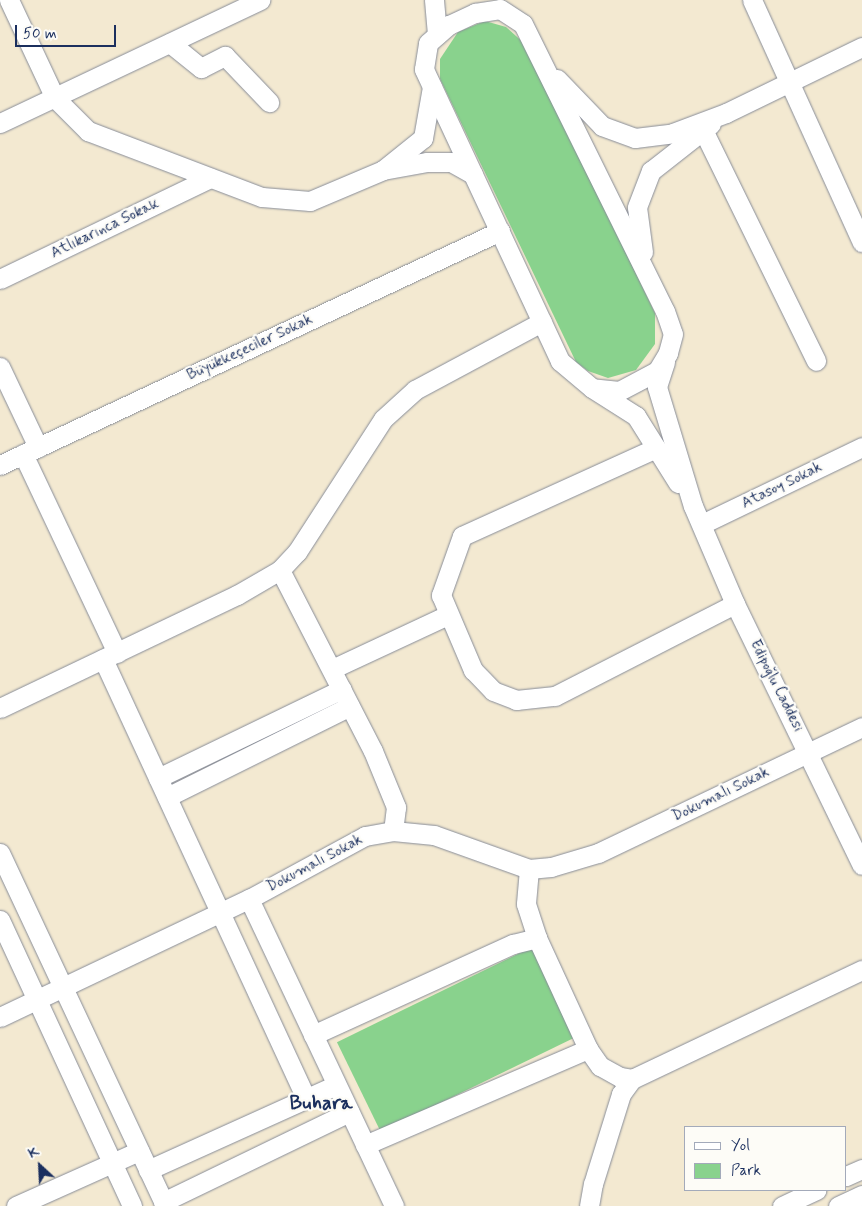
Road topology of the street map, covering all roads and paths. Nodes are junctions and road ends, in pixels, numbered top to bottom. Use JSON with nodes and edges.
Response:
{"nodes":[{"id":1,"x":9,"y":0,"type":"edge"},
{"id":2,"x":434,"y":0,"type":"edge"},
{"id":3,"x":477,"y":0,"type":"edge"},
{"id":4,"x":752,"y":0,"type":"edge"},
{"id":5,"x":257,"y":1,"type":"edge"},
{"id":6,"x":500,"y":9,"type":"junction"},
{"id":7,"x":437,"y":35,"type":"junction"},
{"id":8,"x":170,"y":43,"type":"junction"},
{"id":9,"x":862,"y":48,"type":"edge"},
{"id":10,"x":544,"y":66,"type":"junction"},
{"id":11,"x":790,"y":83,"type":"junction"},
{"id":12,"x":432,"y":87,"type":"junction"},
{"id":13,"x":55,"y":98,"type":"junction"},
{"id":14,"x":269,"y":102,"type":"dead end"},
{"id":15,"x":726,"y":114,"type":"junction"},
{"id":16,"x":0,"y":123,"type":"edge"},
{"id":17,"x":704,"y":130,"type":"junction"},
{"id":18,"x":383,"y":170,"type":"junction"},
{"id":19,"x":473,"y":174,"type":"junction"},
{"id":20,"x":210,"y":178,"type":"junction"},
{"id":21,"x":500,"y":231,"type":"junction"},
{"id":22,"x":862,"y":242,"type":"edge"},
{"id":23,"x":0,"y":279,"type":"edge"},
{"id":24,"x":655,"y":291,"type":"junction"},
{"id":25,"x":542,"y":322,"type":"junction"},
{"id":26,"x":668,"y":353,"type":"junction"},
{"id":27,"x":816,"y":360,"type":"dead end"},
{"id":28,"x":0,"y":368,"type":"edge"},
{"id":29,"x":592,"y":388,"type":"junction"},
{"id":30,"x":862,"y":447,"type":"edge"},
{"id":31,"x":656,"y":448,"type":"junction"},
{"id":32,"x":13,"y":455,"type":"edge"},
{"id":33,"x":693,"y":506,"type":"junction"},
{"id":34,"x":702,"y":524,"type":"junction"},
{"id":35,"x":280,"y":570,"type":"junction"},
{"id":36,"x":735,"y":604,"type":"junction"},
{"id":37,"x":448,"y":616,"type":"junction"},
{"id":38,"x":110,"y":656,"type":"junction"},
{"id":39,"x":332,"y":670,"type":"junction"},
{"id":40,"x":346,"y":697,"type":"junction"},
{"id":41,"x":0,"y":708,"type":"edge"},
{"id":42,"x":862,"y":727,"type":"edge"},
{"id":43,"x":809,"y":752,"type":"junction"},
{"id":44,"x":158,"y":778,"type":"junction"},
{"id":45,"x":167,"y":797,"type":"junction"},
{"id":46,"x":393,"y":831,"type":"junction"},
{"id":47,"x":0,"y":853,"type":"edge"},
{"id":48,"x":862,"y":865,"type":"edge"},
{"id":49,"x":529,"y":870,"type":"junction"},
{"id":50,"x":249,"y":899,"type":"junction"},
{"id":51,"x":220,"y":912,"type":"junction"},
{"id":52,"x":0,"y":920,"type":"edge"},
{"id":53,"x":537,"y":938,"type":"junction"},
{"id":54,"x":862,"y":970,"type":"edge"},
{"id":55,"x":63,"y":987,"type":"junction"},
{"id":56,"x":37,"y":1000,"type":"junction"},
{"id":57,"x":0,"y":1017,"type":"edge"},
{"id":58,"x":313,"y":1035,"type":"junction"},
{"id":59,"x":588,"y":1049,"type":"junction"},
{"id":60,"x":632,"y":1079,"type":"junction"},
{"id":61,"x":336,"y":1085,"type":"junction"},
{"id":62,"x":306,"y":1098,"type":"junction"},
{"id":63,"x":349,"y":1112,"type":"junction"},
{"id":64,"x":365,"y":1145,"type":"junction"},
{"id":65,"x":139,"y":1151,"type":"junction"},
{"id":66,"x":112,"y":1163,"type":"junction"},
{"id":67,"x":862,"y":1169,"type":"edge"},
{"id":68,"x":148,"y":1170,"type":"junction"},
{"id":69,"x":847,"y":1176,"type":"edge"},
{"id":70,"x":815,"y":1191,"type":"edge"},
{"id":71,"x":862,"y":1195,"type":"edge"},
{"id":72,"x":164,"y":1204,"type":"edge"},
{"id":73,"x":16,"y":1206,"type":"edge"},
{"id":74,"x":132,"y":1206,"type":"edge"},
{"id":75,"x":394,"y":1206,"type":"edge"},
{"id":76,"x":589,"y":1206,"type":"edge"},
{"id":77,"x":782,"y":1206,"type":"edge"},
{"id":78,"x":838,"y":1206,"type":"edge"}],
"edges":[{"from":1,"to":13,"type":"street"},
{"from":2,"to":7,"type":"street"},
{"from":3,"to":6,"type":"street"},
{"from":4,"to":11,"type":"street"},
{"from":5,"to":8,"type":"street"},
{"from":6,"to":7,"type":"street"},
{"from":6,"to":10,"type":"street"},
{"from":7,"to":12,"type":"street"},
{"from":8,"to":13,"type":"street"},
{"from":8,"to":14,"type":"street"},
{"from":9,"to":11,"type":"street"},
{"from":10,"to":15,"type":"street"},
{"from":10,"to":24,"type":"street"},
{"from":11,"to":15,"type":"street"},
{"from":11,"to":22,"type":"street"},
{"from":12,"to":18,"type":"street"},
{"from":12,"to":19,"type":"street"},
{"from":13,"to":16,"type":"street"},
{"from":13,"to":20,"type":"street"},
{"from":15,"to":17,"type":"street"},
{"from":17,"to":24,"type":"street"},
{"from":17,"to":27,"type":"street"},
{"from":18,"to":19,"type":"street"},
{"from":18,"to":20,"type":"street"},
{"from":19,"to":21,"type":"street"},
{"from":20,"to":23,"type":"street","name":"Atlıkarınca Sokak"},
{"from":21,"to":25,"type":"street"},
{"from":21,"to":32,"type":"street","name":"Büyükkeçeciler Sokak"},
{"from":24,"to":26,"type":"street"},
{"from":25,"to":29,"type":"street"},
{"from":25,"to":35,"type":"street"},
{"from":26,"to":29,"type":"street"},
{"from":26,"to":33,"type":"street"},
{"from":28,"to":32,"type":"street"},
{"from":29,"to":31,"type":"street"},
{"from":30,"to":34,"type":"street","name":"Atasoy Sokak"},
{"from":31,"to":33,"type":"street"},
{"from":31,"to":37,"type":"street"},
{"from":32,"to":38,"type":"street"},
{"from":33,"to":34,"type":"street","name":"Edipoğlu Caddesi"},
{"from":34,"to":36,"type":"street","name":"Edipoğlu Caddesi"},
{"from":35,"to":38,"type":"street"},
{"from":35,"to":39,"type":"street"},
{"from":36,"to":37,"type":"street"},
{"from":36,"to":43,"type":"street","name":"Edipoğlu Caddesi"},
{"from":37,"to":39,"type":"street"},
{"from":38,"to":41,"type":"street"},
{"from":38,"to":44,"type":"street"},
{"from":39,"to":40,"type":"street"},
{"from":40,"to":44,"type":"street"},
{"from":40,"to":45,"type":"street"},
{"from":40,"to":46,"type":"street"},
{"from":42,"to":43,"type":"street","name":"Dokumalı Sokak"},
{"from":43,"to":48,"type":"street","name":"Edipoğlu Caddesi"},
{"from":43,"to":49,"type":"street","name":"Dokumalı Sokak"},
{"from":44,"to":45,"type":"street"},
{"from":45,"to":51,"type":"street"},
{"from":46,"to":49,"type":"street","name":"Dokumalı Sokak"},
{"from":46,"to":50,"type":"street","name":"Dokumalı Sokak"},
{"from":47,"to":55,"type":"street"},
{"from":49,"to":53,"type":"street"},
{"from":50,"to":51,"type":"street","name":"Dokumalı Sokak"},
{"from":50,"to":58,"type":"street"},
{"from":51,"to":55,"type":"street","name":"Dokumalı Sokak"},
{"from":51,"to":62,"type":"street"},
{"from":52,"to":56,"type":"street"},
{"from":53,"to":58,"type":"street"},
{"from":53,"to":59,"type":"street"},
{"from":54,"to":60,"type":"street"},
{"from":55,"to":56,"type":"street","name":"Dokumalı Sokak"},
{"from":55,"to":65,"type":"street"},
{"from":56,"to":57,"type":"street","name":"Dokumalı Sokak"},
{"from":56,"to":66,"type":"street"},
{"from":58,"to":61,"type":"street"},
{"from":59,"to":60,"type":"street"},
{"from":59,"to":64,"type":"street"},
{"from":60,"to":76,"type":"street"},
{"from":61,"to":62,"type":"street"},
{"from":61,"to":63,"type":"street"},
{"from":62,"to":68,"type":"street"},
{"from":63,"to":64,"type":"street"},
{"from":63,"to":72,"type":"street"},
{"from":64,"to":75,"type":"street"},
{"from":65,"to":66,"type":"street"},
{"from":65,"to":68,"type":"street"},
{"from":66,"to":73,"type":"street"},
{"from":66,"to":74,"type":"street"},
{"from":67,"to":69,"type":"street"},
{"from":68,"to":72,"type":"street"},
{"from":70,"to":77,"type":"street"},
{"from":71,"to":78,"type":"street"}]}
